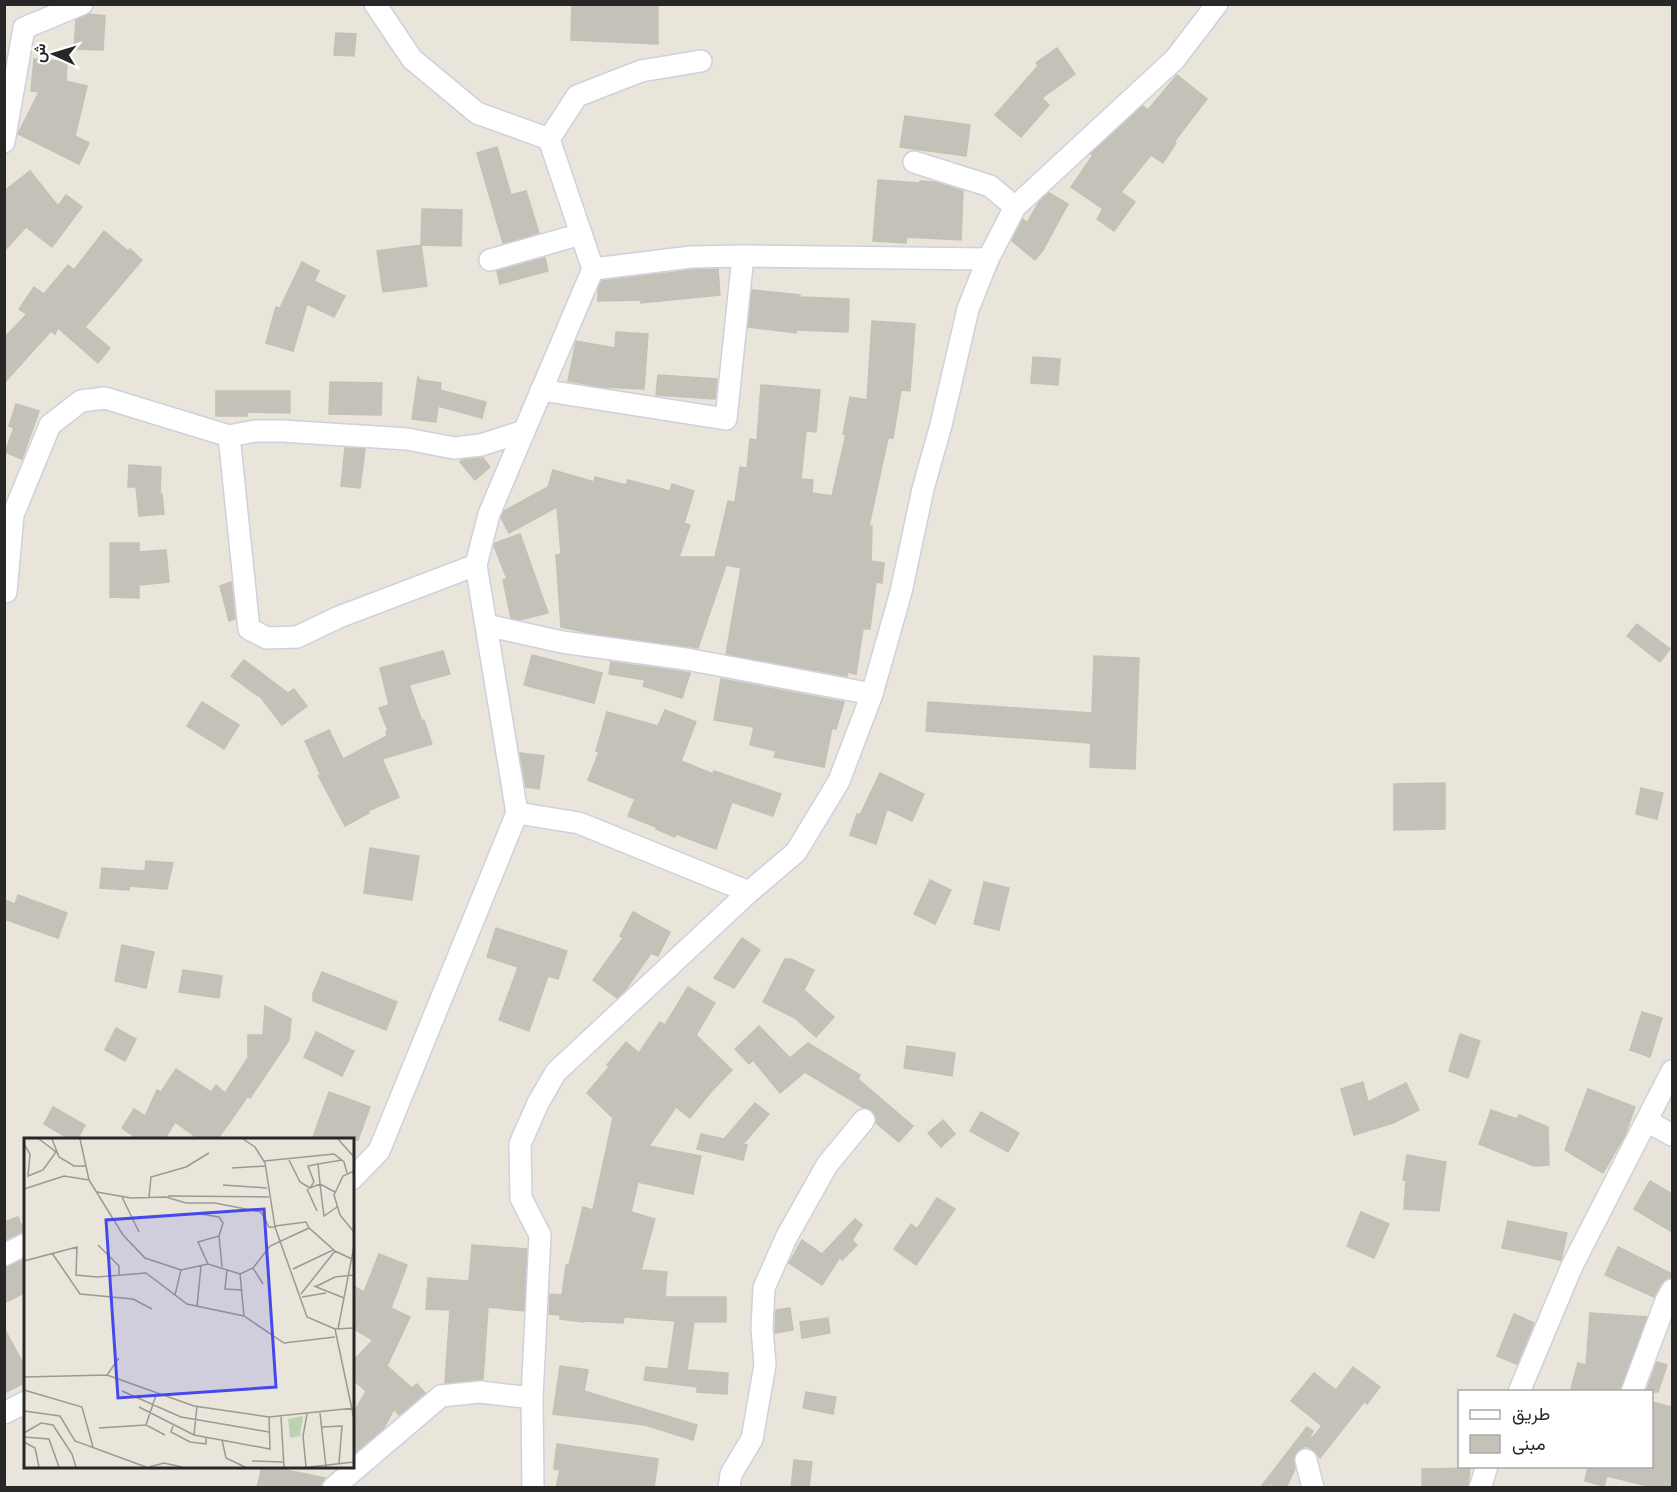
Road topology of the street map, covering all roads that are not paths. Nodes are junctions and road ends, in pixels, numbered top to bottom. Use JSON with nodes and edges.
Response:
{"nodes":[{"id":1,"x":82,"y":4,"type":"edge"},
{"id":2,"x":375,"y":4,"type":"edge"},
{"id":3,"x":1217,"y":4,"type":"edge"},
{"id":4,"x":701,"y":61,"type":"dead end"},
{"id":5,"x":549,"y":139,"type":"junction"},
{"id":6,"x":4,"y":142,"type":"edge"},
{"id":7,"x":914,"y":162,"type":"dead end"},
{"id":8,"x":1015,"y":207,"type":"junction"},
{"id":9,"x":581,"y":234,"type":"junction"},
{"id":10,"x":743,"y":256,"type":"junction"},
{"id":11,"x":988,"y":258,"type":"junction"},
{"id":12,"x":490,"y":260,"type":"dead end"},
{"id":13,"x":592,"y":269,"type":"junction"},
{"id":14,"x":541,"y":390,"type":"junction"},
{"id":15,"x":524,"y":431,"type":"junction"},
{"id":16,"x":229,"y":436,"type":"junction"},
{"id":17,"x":476,"y":565,"type":"junction"},
{"id":18,"x":6,"y":592,"type":"edge"},
{"id":19,"x":486,"y":625,"type":"junction"},
{"id":20,"x":872,"y":694,"type":"junction"},
{"id":21,"x":517,"y":813,"type":"junction"},
{"id":22,"x":749,"y":892,"type":"junction"},
{"id":23,"x":1672,"y":1071,"type":"edge"},
{"id":24,"x":864,"y":1120,"type":"dead end"},
{"id":25,"x":1647,"y":1121,"type":"junction"},
{"id":26,"x":1672,"y":1135,"type":"edge"},
{"id":27,"x":354,"y":1177,"type":"edge"},
{"id":28,"x":24,"y":1245,"type":"edge"},
{"id":29,"x":4,"y":1255,"type":"edge"},
{"id":30,"x":1672,"y":1290,"type":"edge"},
{"id":31,"x":1520,"y":1390,"type":"edge"},
{"id":32,"x":1633,"y":1390,"type":"edge"},
{"id":33,"x":532,"y":1398,"type":"junction"},
{"id":34,"x":24,"y":1403,"type":"edge"},
{"id":35,"x":4,"y":1413,"type":"edge"},
{"id":36,"x":1306,"y":1460,"type":"dead end"},
{"id":37,"x":1487,"y":1468,"type":"edge"},
{"id":38,"x":333,"y":1488,"type":"edge"},
{"id":39,"x":533,"y":1488,"type":"edge"},
{"id":40,"x":729,"y":1488,"type":"edge"},
{"id":41,"x":1313,"y":1488,"type":"edge"},
{"id":42,"x":1480,"y":1488,"type":"edge"}],
"edges":[{"from":1,"to":6,"type":"street"},
{"from":2,"to":5,"type":"street"},
{"from":3,"to":8,"type":"street"},
{"from":4,"to":5,"type":"street"},
{"from":5,"to":9,"type":"street"},
{"from":7,"to":8,"type":"street"},
{"from":8,"to":11,"type":"street"},
{"from":9,"to":12,"type":"street"},
{"from":9,"to":13,"type":"street"},
{"from":10,"to":11,"type":"street"},
{"from":10,"to":13,"type":"street"},
{"from":10,"to":14,"type":"street"},
{"from":11,"to":20,"type":"street"},
{"from":13,"to":14,"type":"street"},
{"from":14,"to":15,"type":"street"},
{"from":15,"to":16,"type":"street"},
{"from":15,"to":17,"type":"street"},
{"from":16,"to":17,"type":"street"},
{"from":16,"to":18,"type":"street"},
{"from":17,"to":19,"type":"street"},
{"from":19,"to":20,"type":"street"},
{"from":19,"to":21,"type":"street"},
{"from":20,"to":22,"type":"street"},
{"from":21,"to":22,"type":"street"},
{"from":21,"to":27,"type":"street"},
{"from":22,"to":33,"type":"street"},
{"from":23,"to":25,"type":"street"},
{"from":24,"to":40,"type":"street"},
{"from":25,"to":26,"type":"street"},
{"from":25,"to":31,"type":"street"},
{"from":28,"to":29,"type":"street"},
{"from":30,"to":32,"type":"street"},
{"from":33,"to":38,"type":"street"},
{"from":33,"to":39,"type":"street"},
{"from":34,"to":35,"type":"street"},
{"from":36,"to":41,"type":"street"},
{"from":37,"to":42,"type":"street"}]}
